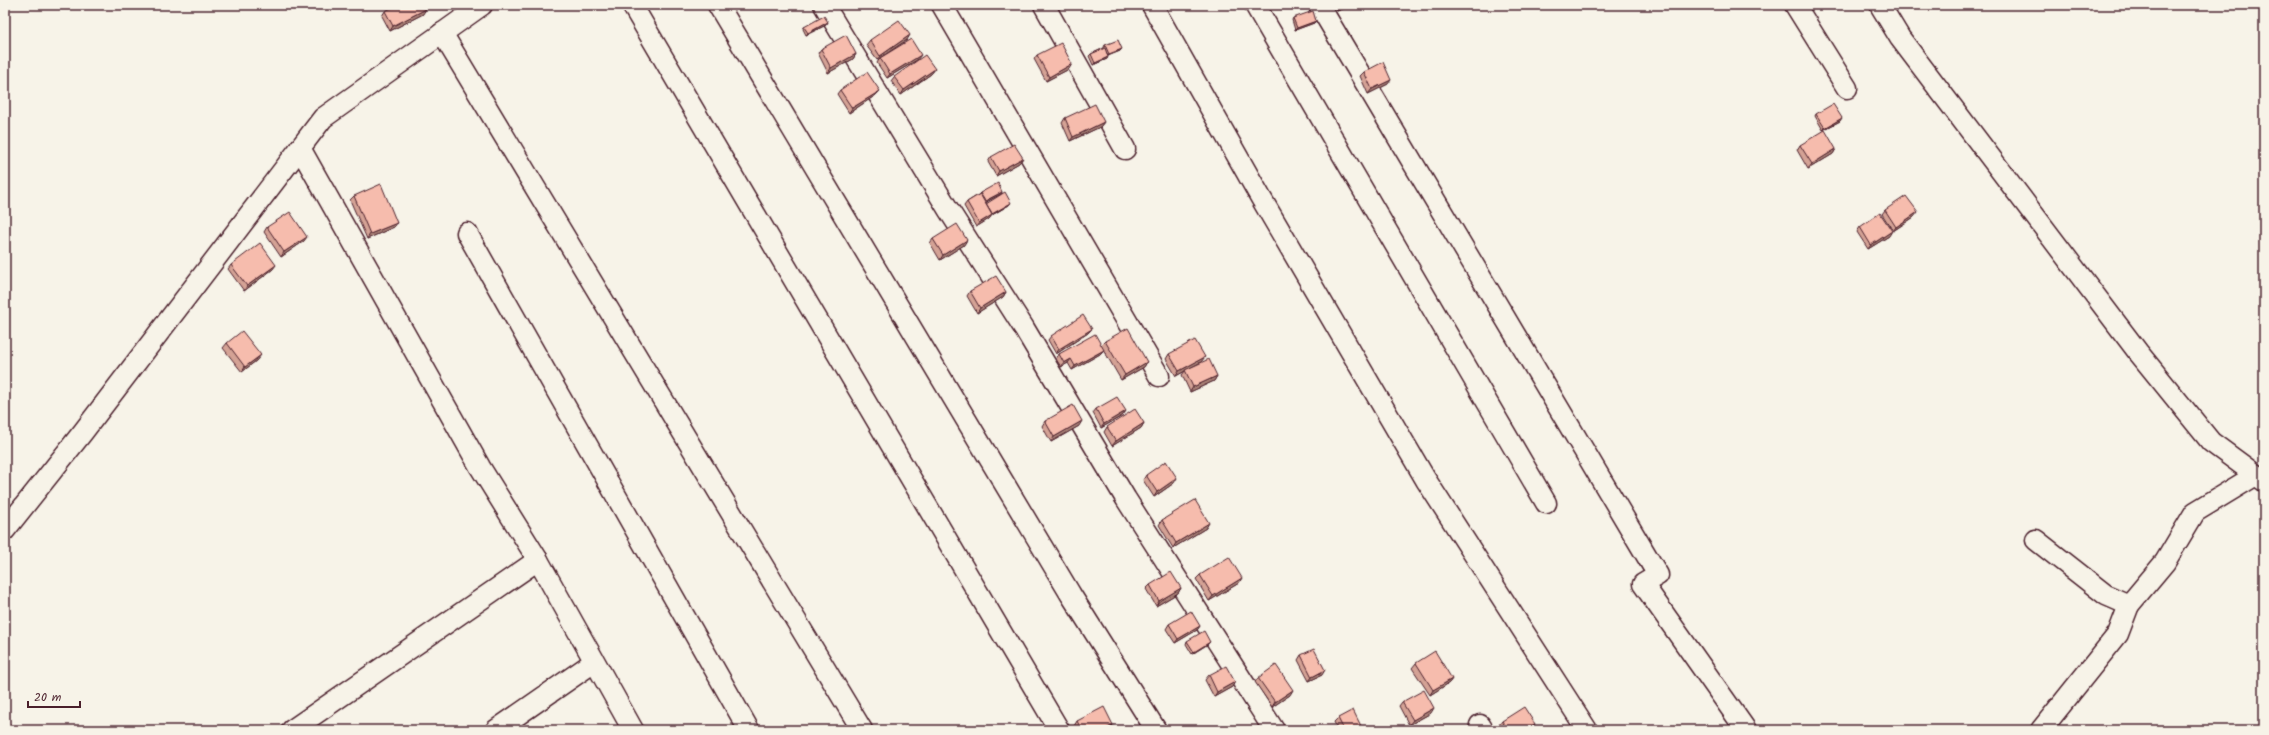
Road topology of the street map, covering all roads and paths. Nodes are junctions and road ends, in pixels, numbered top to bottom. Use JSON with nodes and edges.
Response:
{"nodes":[{"id":1,"x":482,"y":5,"type":"edge"},
{"id":2,"x":632,"y":5,"type":"edge"},
{"id":3,"x":718,"y":5,"type":"edge"},
{"id":4,"x":824,"y":5,"type":"edge"},
{"id":5,"x":942,"y":5,"type":"edge"},
{"id":6,"x":1044,"y":5,"type":"edge"},
{"id":7,"x":1152,"y":5,"type":"edge"},
{"id":8,"x":1255,"y":5,"type":"edge"},
{"id":9,"x":1318,"y":5,"type":"edge"},
{"id":10,"x":1795,"y":5,"type":"edge"},
{"id":11,"x":1880,"y":5,"type":"edge"},
{"id":12,"x":442,"y":33,"type":"junction"},
{"id":13,"x":1847,"y":88,"type":"dead end"},
{"id":14,"x":300,"y":148,"type":"junction"},
{"id":15,"x":1125,"y":149,"type":"dead end"},
{"id":16,"x":467,"y":234,"type":"dead end"},
{"id":17,"x":1159,"y":376,"type":"dead end"},
{"id":18,"x":2260,"y":478,"type":"edge"},
{"id":19,"x":1546,"y":503,"type":"dead end"},
{"id":20,"x":5,"y":530,"type":"edge"},
{"id":21,"x":2036,"y":540,"type":"dead end"},
{"id":22,"x":538,"y":560,"type":"junction"},
{"id":23,"x":2129,"y":605,"type":"junction"},
{"id":24,"x":594,"y":662,"type":"junction"},
{"id":25,"x":292,"y":730,"type":"edge"},
{"id":26,"x":496,"y":730,"type":"edge"},
{"id":27,"x":633,"y":730,"type":"edge"},
{"id":28,"x":749,"y":730,"type":"edge"},
{"id":29,"x":862,"y":730,"type":"edge"},
{"id":30,"x":1059,"y":730,"type":"edge"},
{"id":31,"x":1156,"y":730,"type":"edge"},
{"id":32,"x":1274,"y":730,"type":"edge"},
{"id":33,"x":1587,"y":730,"type":"edge"},
{"id":34,"x":1746,"y":730,"type":"edge"},
{"id":35,"x":2041,"y":730,"type":"edge"}],
"edges":[{"from":1,"to":12,"type":"street"},
{"from":2,"to":30,"type":"street"},
{"from":3,"to":31,"type":"street"},
{"from":4,"to":32,"type":"street"},
{"from":5,"to":17,"type":"street"},
{"from":6,"to":15,"type":"street"},
{"from":7,"to":33,"type":"street"},
{"from":8,"to":19,"type":"street"},
{"from":9,"to":34,"type":"street"},
{"from":10,"to":13,"type":"street"},
{"from":11,"to":18,"type":"street"},
{"from":12,"to":14,"type":"street"},
{"from":12,"to":29,"type":"street"},
{"from":14,"to":20,"type":"street"},
{"from":14,"to":22,"type":"street"},
{"from":16,"to":28,"type":"street"},
{"from":18,"to":23,"type":"street"},
{"from":21,"to":23,"type":"street"},
{"from":22,"to":24,"type":"street"},
{"from":22,"to":25,"type":"street"},
{"from":23,"to":35,"type":"street"},
{"from":24,"to":26,"type":"street"},
{"from":24,"to":27,"type":"street"}]}
